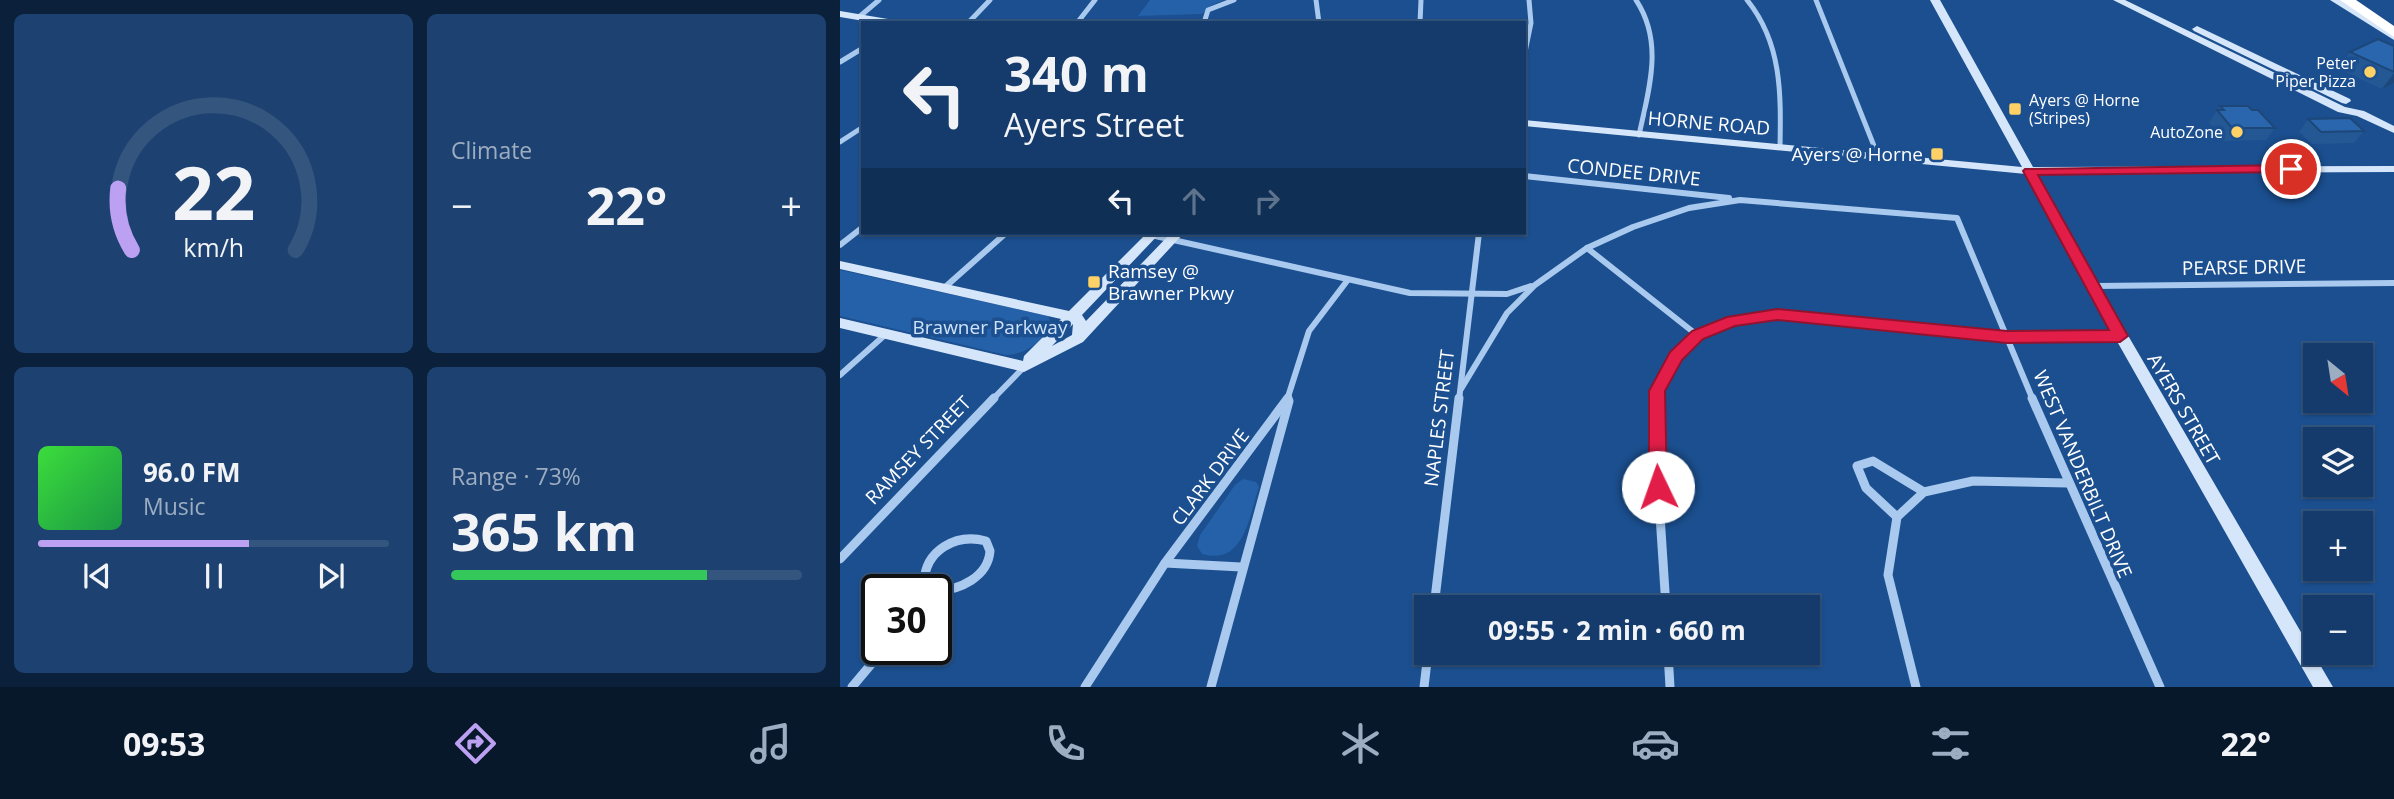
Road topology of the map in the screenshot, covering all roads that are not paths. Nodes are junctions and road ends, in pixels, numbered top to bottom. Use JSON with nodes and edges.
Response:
{"nodes":[{"id":1,"x":879,"y":0,"type":"edge"},
{"id":2,"x":990,"y":0,"type":"edge"},
{"id":3,"x":1095,"y":0,"type":"edge"},
{"id":4,"x":1234,"y":0,"type":"edge"},
{"id":5,"x":1316,"y":0,"type":"edge"},
{"id":6,"x":1421,"y":0,"type":"edge"},
{"id":7,"x":1529,"y":0,"type":"edge"},
{"id":8,"x":1636,"y":0,"type":"edge"},
{"id":9,"x":1747,"y":0,"type":"edge"},
{"id":10,"x":1816,"y":0,"type":"edge"},
{"id":11,"x":1935,"y":0,"type":"edge"},
{"id":12,"x":2118,"y":0,"type":"edge"},
{"id":13,"x":2137,"y":0,"type":"edge"},
{"id":14,"x":2334,"y":0,"type":"edge"},
{"id":15,"x":2347,"y":0,"type":"edge"},
{"id":16,"x":2369,"y":0,"type":"edge"},
{"id":17,"x":840,"y":14,"type":"edge"},
{"id":18,"x":2394,"y":16,"type":"edge"},
{"id":19,"x":859,"y":17,"type":"junction"},
{"id":20,"x":882,"y":21,"type":"edge"},
{"id":21,"x":970,"y":21,"type":"edge"},
{"id":22,"x":1079,"y":21,"type":"edge"},
{"id":23,"x":1205,"y":21,"type":"edge"},
{"id":24,"x":1319,"y":21,"type":"edge"},
{"id":25,"x":1420,"y":21,"type":"edge"},
{"id":26,"x":2394,"y":35,"type":"edge"},
{"id":27,"x":1526,"y":47,"type":"edge"},
{"id":28,"x":861,"y":49,"type":"edge"},
{"id":29,"x":840,"y":62,"type":"edge"},
{"id":30,"x":2360,"y":113,"type":"junction"},
{"id":31,"x":1526,"y":123,"type":"edge"},
{"id":32,"x":861,"y":128,"type":"edge"},
{"id":33,"x":2394,"y":130,"type":"edge"},
{"id":34,"x":1639,"y":135,"type":"junction"},
{"id":35,"x":840,"y":142,"type":"edge"},
{"id":36,"x":1780,"y":147,"type":"junction"},
{"id":37,"x":1878,"y":156,"type":"junction"},
{"id":38,"x":2394,"y":169,"type":"edge"},
{"id":39,"x":2029,"y":171,"type":"junction"},
{"id":40,"x":1526,"y":176,"type":"edge"},
{"id":41,"x":1740,"y":200,"type":"junction"},
{"id":42,"x":861,"y":229,"type":"edge"},
{"id":43,"x":1004,"y":235,"type":"edge"},
{"id":44,"x":1152,"y":235,"type":"edge"},
{"id":45,"x":1479,"y":235,"type":"edge"},
{"id":46,"x":1175,"y":236,"type":"edge"},
{"id":47,"x":840,"y":245,"type":"edge"},
{"id":48,"x":1587,"y":248,"type":"junction"},
{"id":49,"x":840,"y":265,"type":"edge"},
{"id":50,"x":1347,"y":281,"type":"junction"},
{"id":51,"x":2394,"y":283,"type":"edge"},
{"id":52,"x":1535,"y":285,"type":"junction"},
{"id":53,"x":2095,"y":286,"type":"junction"},
{"id":54,"x":944,"y":288,"type":"junction"},
{"id":55,"x":1470,"y":295,"type":"junction"},
{"id":56,"x":1072,"y":316,"type":"junction"},
{"id":57,"x":840,"y":323,"type":"edge"},
{"id":58,"x":886,"y":334,"type":"junction"},
{"id":59,"x":1697,"y":335,"type":"junction"},
{"id":60,"x":2120,"y":336,"type":"junction"},
{"id":61,"x":2007,"y":337,"type":"junction"},
{"id":62,"x":1078,"y":338,"type":"junction"},
{"id":63,"x":1024,"y":367,"type":"junction"},
{"id":64,"x":840,"y":375,"type":"edge"},
{"id":65,"x":1461,"y":388,"type":"junction"},
{"id":66,"x":1291,"y":395,"type":"junction"},
{"id":67,"x":2067,"y":483,"type":"junction"},
{"id":68,"x":1924,"y":492,"type":"junction"},
{"id":69,"x":1897,"y":517,"type":"junction"},
{"id":70,"x":840,"y":559,"type":"edge"},
{"id":71,"x":1165,"y":563,"type":"junction"},
{"id":72,"x":1241,"y":567,"type":"junction"},
{"id":73,"x":934,"y":590,"type":"edge"},
{"id":74,"x":1435,"y":595,"type":"edge"},
{"id":75,"x":1665,"y":595,"type":"edge"},
{"id":76,"x":871,"y":665,"type":"edge"},
{"id":77,"x":1427,"y":665,"type":"edge"},
{"id":78,"x":1669,"y":665,"type":"edge"},
{"id":79,"x":852,"y":687,"type":"edge"},
{"id":80,"x":1085,"y":687,"type":"edge"},
{"id":81,"x":1210,"y":687,"type":"edge"},
{"id":82,"x":1424,"y":687,"type":"edge"},
{"id":83,"x":1670,"y":687,"type":"edge"},
{"id":84,"x":1916,"y":687,"type":"edge"},
{"id":85,"x":2160,"y":687,"type":"edge"},
{"id":86,"x":2324,"y":687,"type":"edge"}],
"edges":[{"from":1,"to":19,"type":"street"},
{"from":2,"to":21,"type":"street"},
{"from":3,"to":22,"type":"street"},
{"from":4,"to":23,"type":"street"},
{"from":5,"to":24,"type":"street"},
{"from":6,"to":25,"type":"street"},
{"from":7,"to":27,"type":"street"},
{"from":8,"to":34,"type":"street"},
{"from":9,"to":36,"type":"street"},
{"from":10,"to":37,"type":"street"},
{"from":11,"to":39,"type":"main road","name":"AYERS STREET"},
{"from":12,"to":30,"type":"main road"},
{"from":13,"to":30,"type":"main road"},
{"from":14,"to":26,"type":"main road"},
{"from":15,"to":26,"type":"highway"},
{"from":16,"to":18,"type":"highway"},
{"from":17,"to":19,"type":"main road"},
{"from":19,"to":20,"type":"main road"},
{"from":28,"to":29,"type":"street"},
{"from":30,"to":33,"type":"main road"},
{"from":31,"to":34,"type":"main road","name":"HORNE ROAD"},
{"from":32,"to":35,"type":"street"},
{"from":34,"to":36,"type":"main road","name":"HORNE ROAD"},
{"from":36,"to":37,"type":"main road","name":"HORNE ROAD"},
{"from":37,"to":39,"type":"main road","name":"HORNE ROAD"},
{"from":38,"to":39,"type":"main road","name":"HORNE ROAD"},
{"from":39,"to":53,"type":"main road","name":"AYERS STREET"},
{"from":40,"to":41,"type":"street","name":"CONDEE DRIVE"},
{"from":41,"to":48,"type":"street","name":"WEST VANDERBILT DRIVE"},
{"from":41,"to":61,"type":"street","name":"WEST VANDERBILT DRIVE"},
{"from":42,"to":47,"type":"street"},
{"from":43,"to":54,"type":"street"},
{"from":44,"to":56,"type":"main road","name":"RAMSEY STREET"},
{"from":45,"to":55,"type":"street","name":"NAPLES STREET"},
{"from":46,"to":50,"type":"street"},
{"from":46,"to":62,"type":"main road","name":"RAMSEY STREET"},
{"from":48,"to":52,"type":"street","name":"WEST VANDERBILT DRIVE"},
{"from":48,"to":59,"type":"street"},
{"from":49,"to":54,"type":"main road"},
{"from":50,"to":55,"type":"street"},
{"from":50,"to":66,"type":"street","name":"CLARK DRIVE"},
{"from":51,"to":53,"type":"street","name":"PEARSE DRIVE"},
{"from":52,"to":55,"type":"street"},
{"from":52,"to":65,"type":"street","name":"WEST VANDERBILT DRIVE"},
{"from":53,"to":60,"type":"main road","name":"AYERS STREET"},
{"from":54,"to":56,"type":"main road"},
{"from":55,"to":65,"type":"street","name":"NAPLES STREET"},
{"from":56,"to":62,"type":"main road"},
{"from":56,"to":63,"type":"main road","name":"RAMSEY STREET"},
{"from":57,"to":58,"type":"main road"},
{"from":58,"to":63,"type":"main road"},
{"from":58,"to":64,"type":"street"},
{"from":59,"to":61,"type":"street"},
{"from":59,"to":75,"type":"street"},
{"from":60,"to":61,"type":"street"},
{"from":60,"to":86,"type":"main road","name":"AYERS STREET"},
{"from":61,"to":67,"type":"street","name":"WEST VANDERBILT DRIVE"},
{"from":62,"to":63,"type":"main road","name":"RAMSEY STREET"},
{"from":63,"to":70,"type":"street","name":"RAMSEY STREET"},
{"from":65,"to":74,"type":"street","name":"NAPLES STREET"},
{"from":66,"to":71,"type":"street","name":"CLARK DRIVE"},
{"from":66,"to":72,"type":"street"},
{"from":67,"to":68,"type":"street"},
{"from":67,"to":85,"type":"street","name":"WEST VANDERBILT DRIVE"},
{"from":68,"to":69,"type":"street"},
{"from":68,"to":69,"type":"street"},
{"from":69,"to":84,"type":"street"},
{"from":71,"to":72,"type":"street"},
{"from":71,"to":80,"type":"street","name":"CLARK DRIVE"},
{"from":72,"to":81,"type":"street"},
{"from":73,"to":73,"type":"street"},
{"from":76,"to":79,"type":"street"},
{"from":77,"to":82,"type":"street"},
{"from":78,"to":83,"type":"street"}]}
